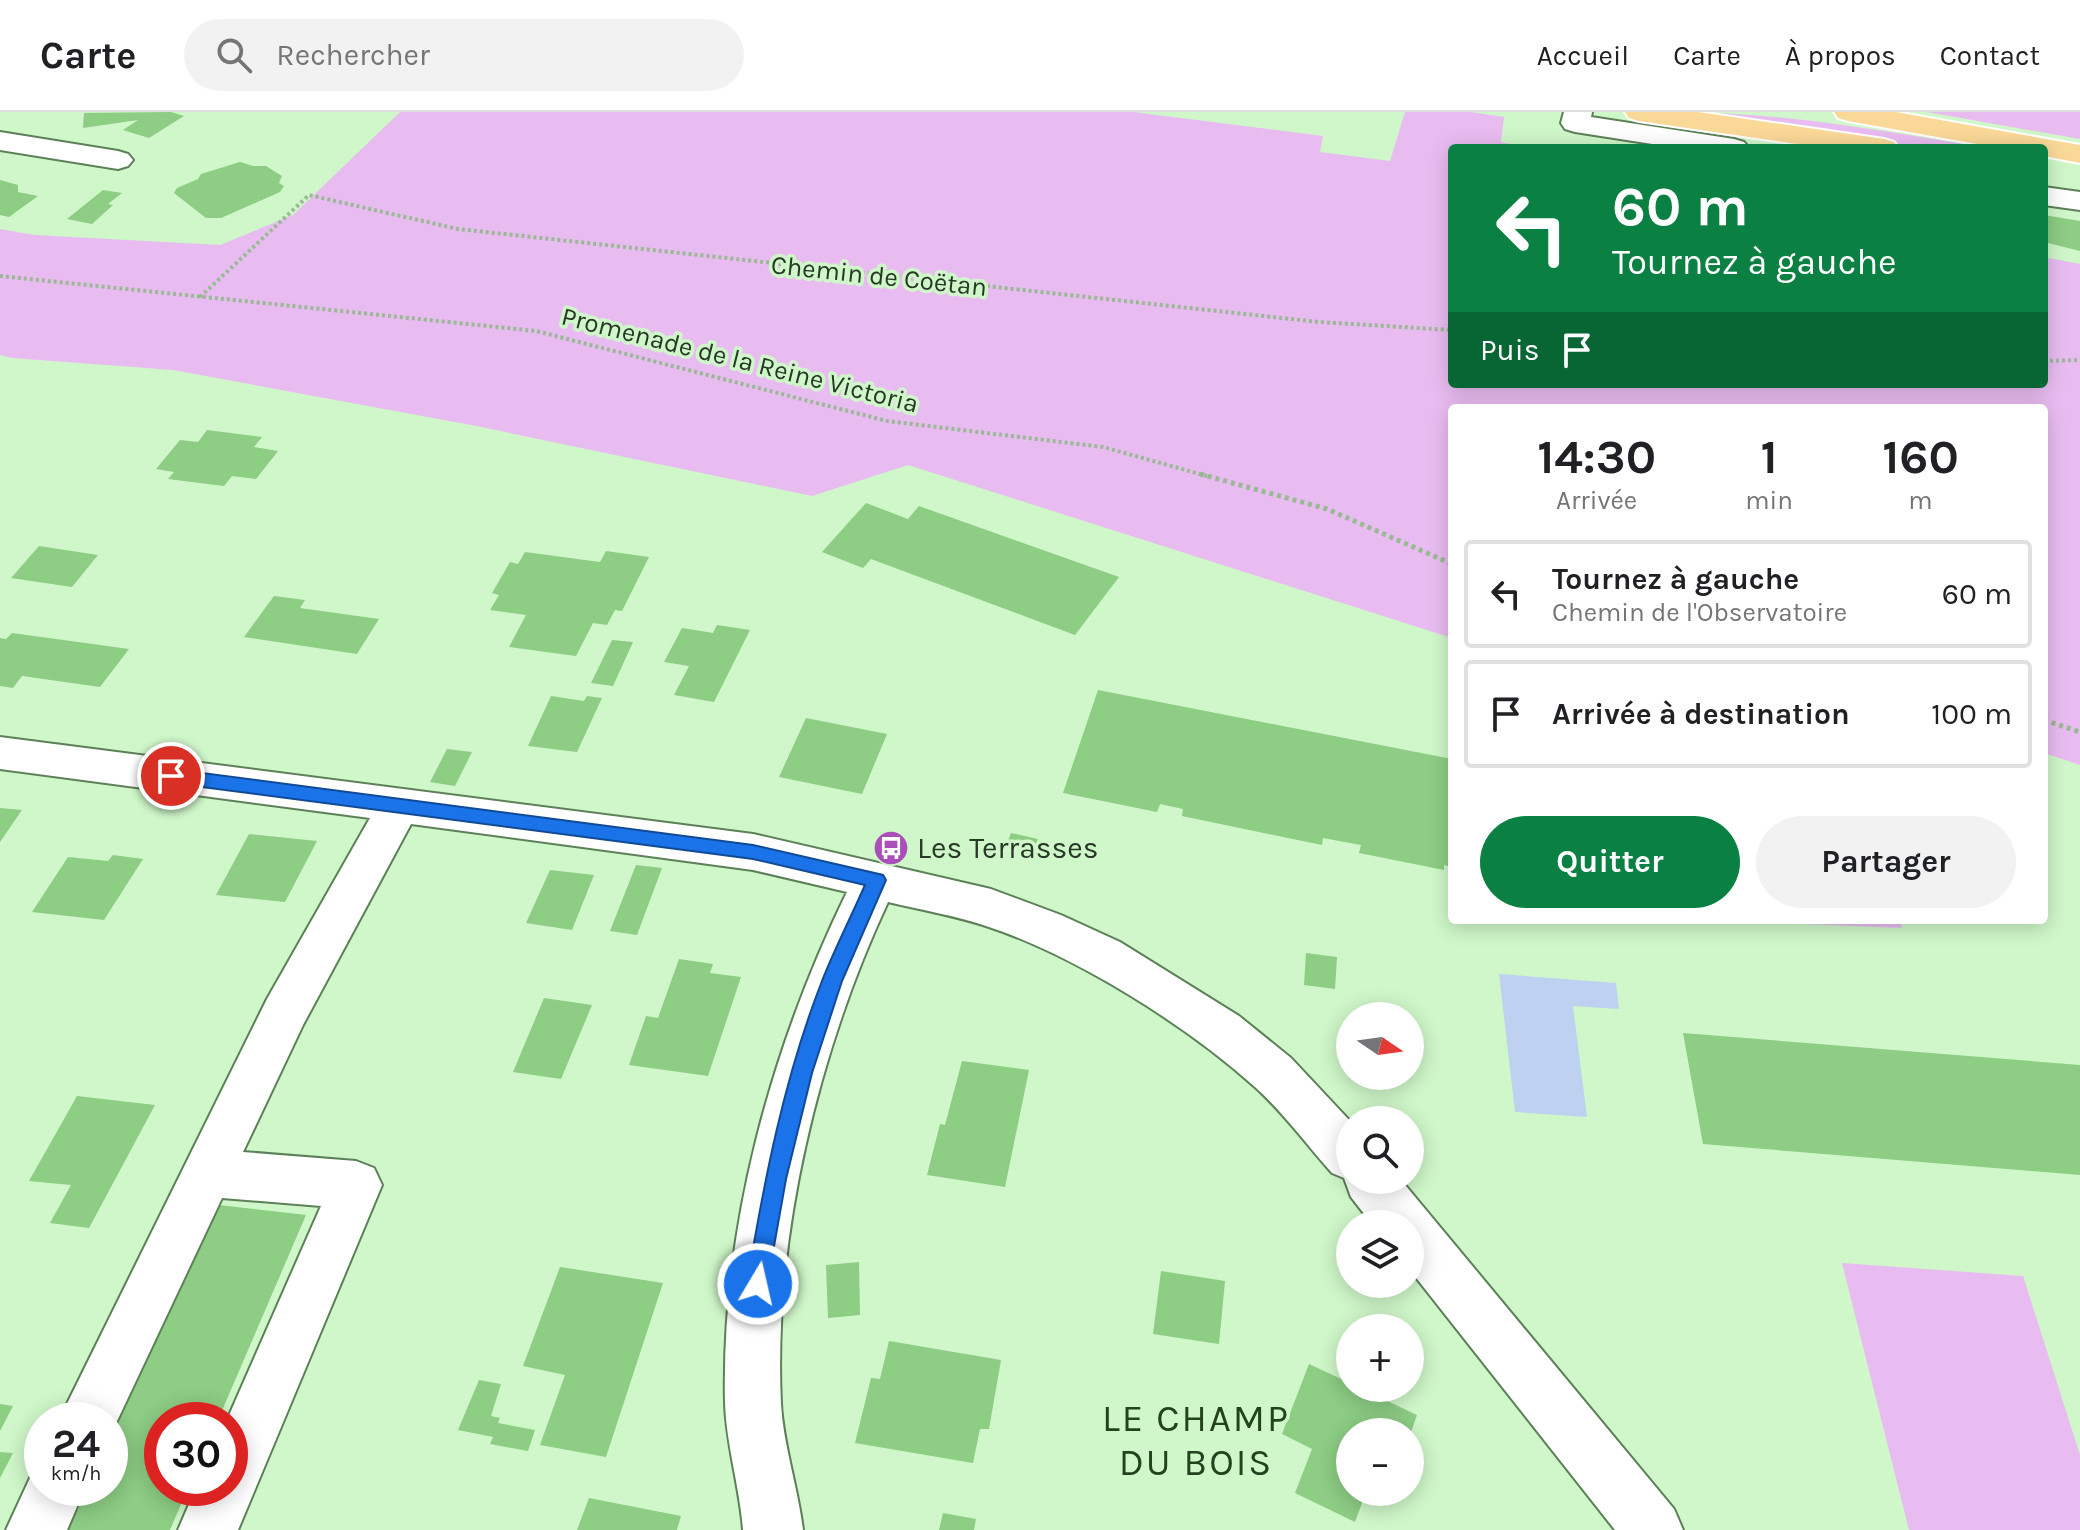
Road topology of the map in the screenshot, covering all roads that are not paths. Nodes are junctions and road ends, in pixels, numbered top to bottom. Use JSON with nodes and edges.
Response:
{"nodes":[{"id":1,"x":1578,"y":112,"type":"edge"},
{"id":2,"x":1639,"y":112,"type":"edge"},
{"id":3,"x":1848,"y":112,"type":"edge"},
{"id":4,"x":0,"y":141,"type":"edge"},
{"id":5,"x":1709,"y":144,"type":"edge"},
{"id":6,"x":1857,"y":144,"type":"edge"},
{"id":7,"x":2025,"y":144,"type":"edge"},
{"id":8,"x":2048,"y":148,"type":"edge"},
{"id":9,"x":2080,"y":154,"type":"edge"},
{"id":10,"x":118,"y":160,"type":"dead end"},
{"id":11,"x":2048,"y":173,"type":"edge"},
{"id":12,"x":2080,"y":177,"type":"edge"},
{"id":13,"x":2048,"y":197,"type":"edge"},
{"id":14,"x":2080,"y":201,"type":"edge"},
{"id":15,"x":0,"y":753,"type":"edge"},
{"id":16,"x":399,"y":806,"type":"junction"},
{"id":17,"x":876,"y":880,"type":"junction"},
{"id":18,"x":1336,"y":1142,"type":"edge"},
{"id":19,"x":207,"y":1173,"type":"junction"},
{"id":20,"x":1380,"y":1194,"type":"edge"},
{"id":21,"x":1394,"y":1210,"type":"edge"},
{"id":22,"x":1424,"y":1246,"type":"edge"},
{"id":23,"x":97,"y":1402,"type":"edge"},
{"id":24,"x":248,"y":1438,"type":"edge"},
{"id":25,"x":47,"y":1506,"type":"edge"},
{"id":26,"x":218,"y":1506,"type":"edge"},
{"id":27,"x":36,"y":1530,"type":"edge"},
{"id":28,"x":208,"y":1530,"type":"edge"},
{"id":29,"x":773,"y":1530,"type":"edge"},
{"id":30,"x":1653,"y":1530,"type":"edge"}],
"edges":[{"from":1,"to":5,"type":"street"},
{"from":2,"to":6,"type":"main road"},
{"from":3,"to":7,"type":"main road"},
{"from":4,"to":10,"type":"street"},
{"from":8,"to":9,"type":"main road"},
{"from":11,"to":12,"type":"main road"},
{"from":13,"to":14,"type":"street"},
{"from":15,"to":16,"type":"street"},
{"from":16,"to":17,"type":"street"},
{"from":16,"to":19,"type":"street"},
{"from":17,"to":18,"type":"street"},
{"from":17,"to":29,"type":"street"},
{"from":19,"to":23,"type":"street"},
{"from":19,"to":24,"type":"street"},
{"from":20,"to":21,"type":"street"},
{"from":22,"to":30,"type":"street"},
{"from":25,"to":27,"type":"street"},
{"from":26,"to":28,"type":"street"}]}
